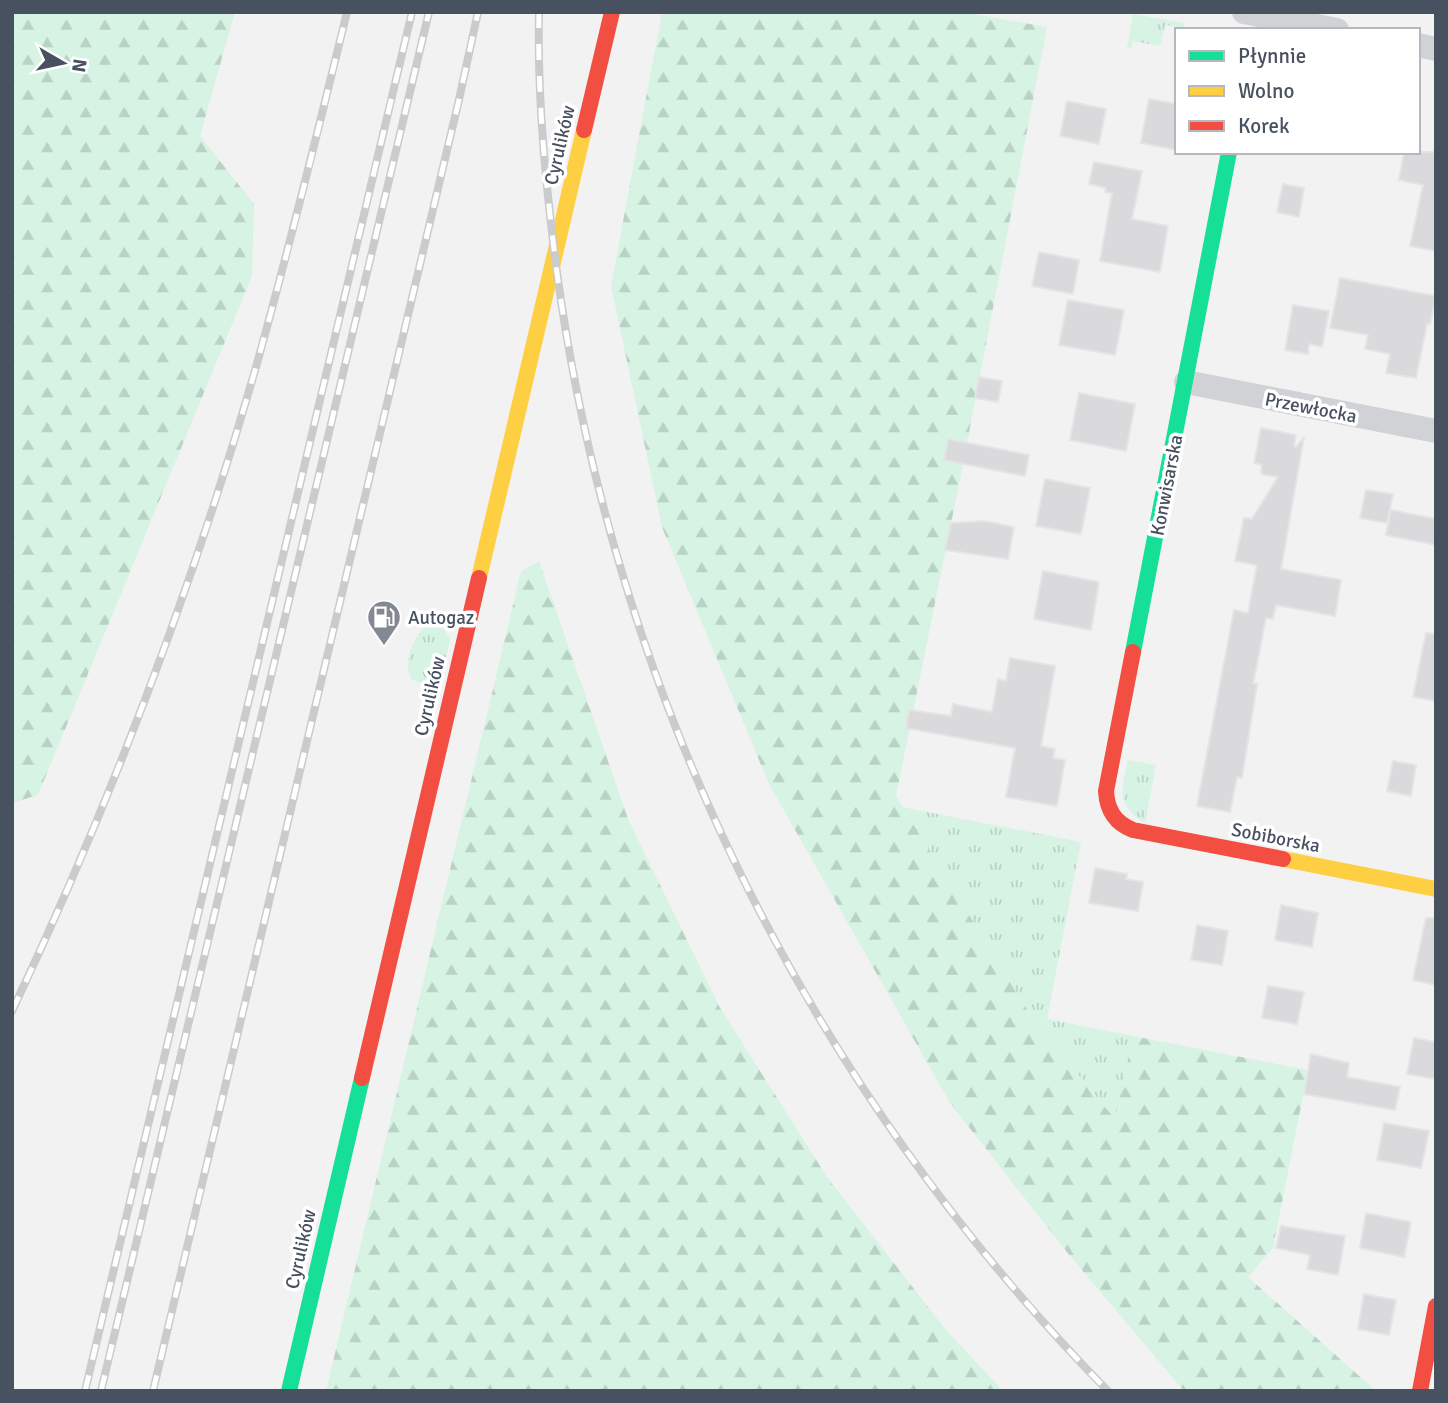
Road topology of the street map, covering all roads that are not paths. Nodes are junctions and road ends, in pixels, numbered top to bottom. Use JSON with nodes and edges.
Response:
{"nodes":[{"id":1,"x":612,"y":12,"type":"edge"},
{"id":2,"x":1251,"y":17,"type":"edge"},
{"id":3,"x":1324,"y":28,"type":"edge"},
{"id":4,"x":1228,"y":154,"type":"edge"},
{"id":5,"x":1186,"y":382,"type":"junction"},
{"id":6,"x":1436,"y":431,"type":"edge"},
{"id":7,"x":1112,"y":816,"type":"joint"},
{"id":8,"x":1436,"y":889,"type":"edge"},
{"id":9,"x":1436,"y":1306,"type":"edge"},
{"id":10,"x":289,"y":1391,"type":"edge"},
{"id":11,"x":1420,"y":1391,"type":"edge"}],
"edges":[{"from":1,"to":10,"type":"main road","name":"Cyrulików"},
{"from":2,"to":3,"type":"street"},
{"from":4,"to":5,"type":"main road","name":"Konwisarska"},
{"from":5,"to":6,"type":"street","name":"Przewłocka"},
{"from":5,"to":7,"type":"main road","name":"Konwisarska"},
{"from":7,"to":8,"type":"main road","name":"Sobiborska"},
{"from":9,"to":11,"type":"main road"}]}
